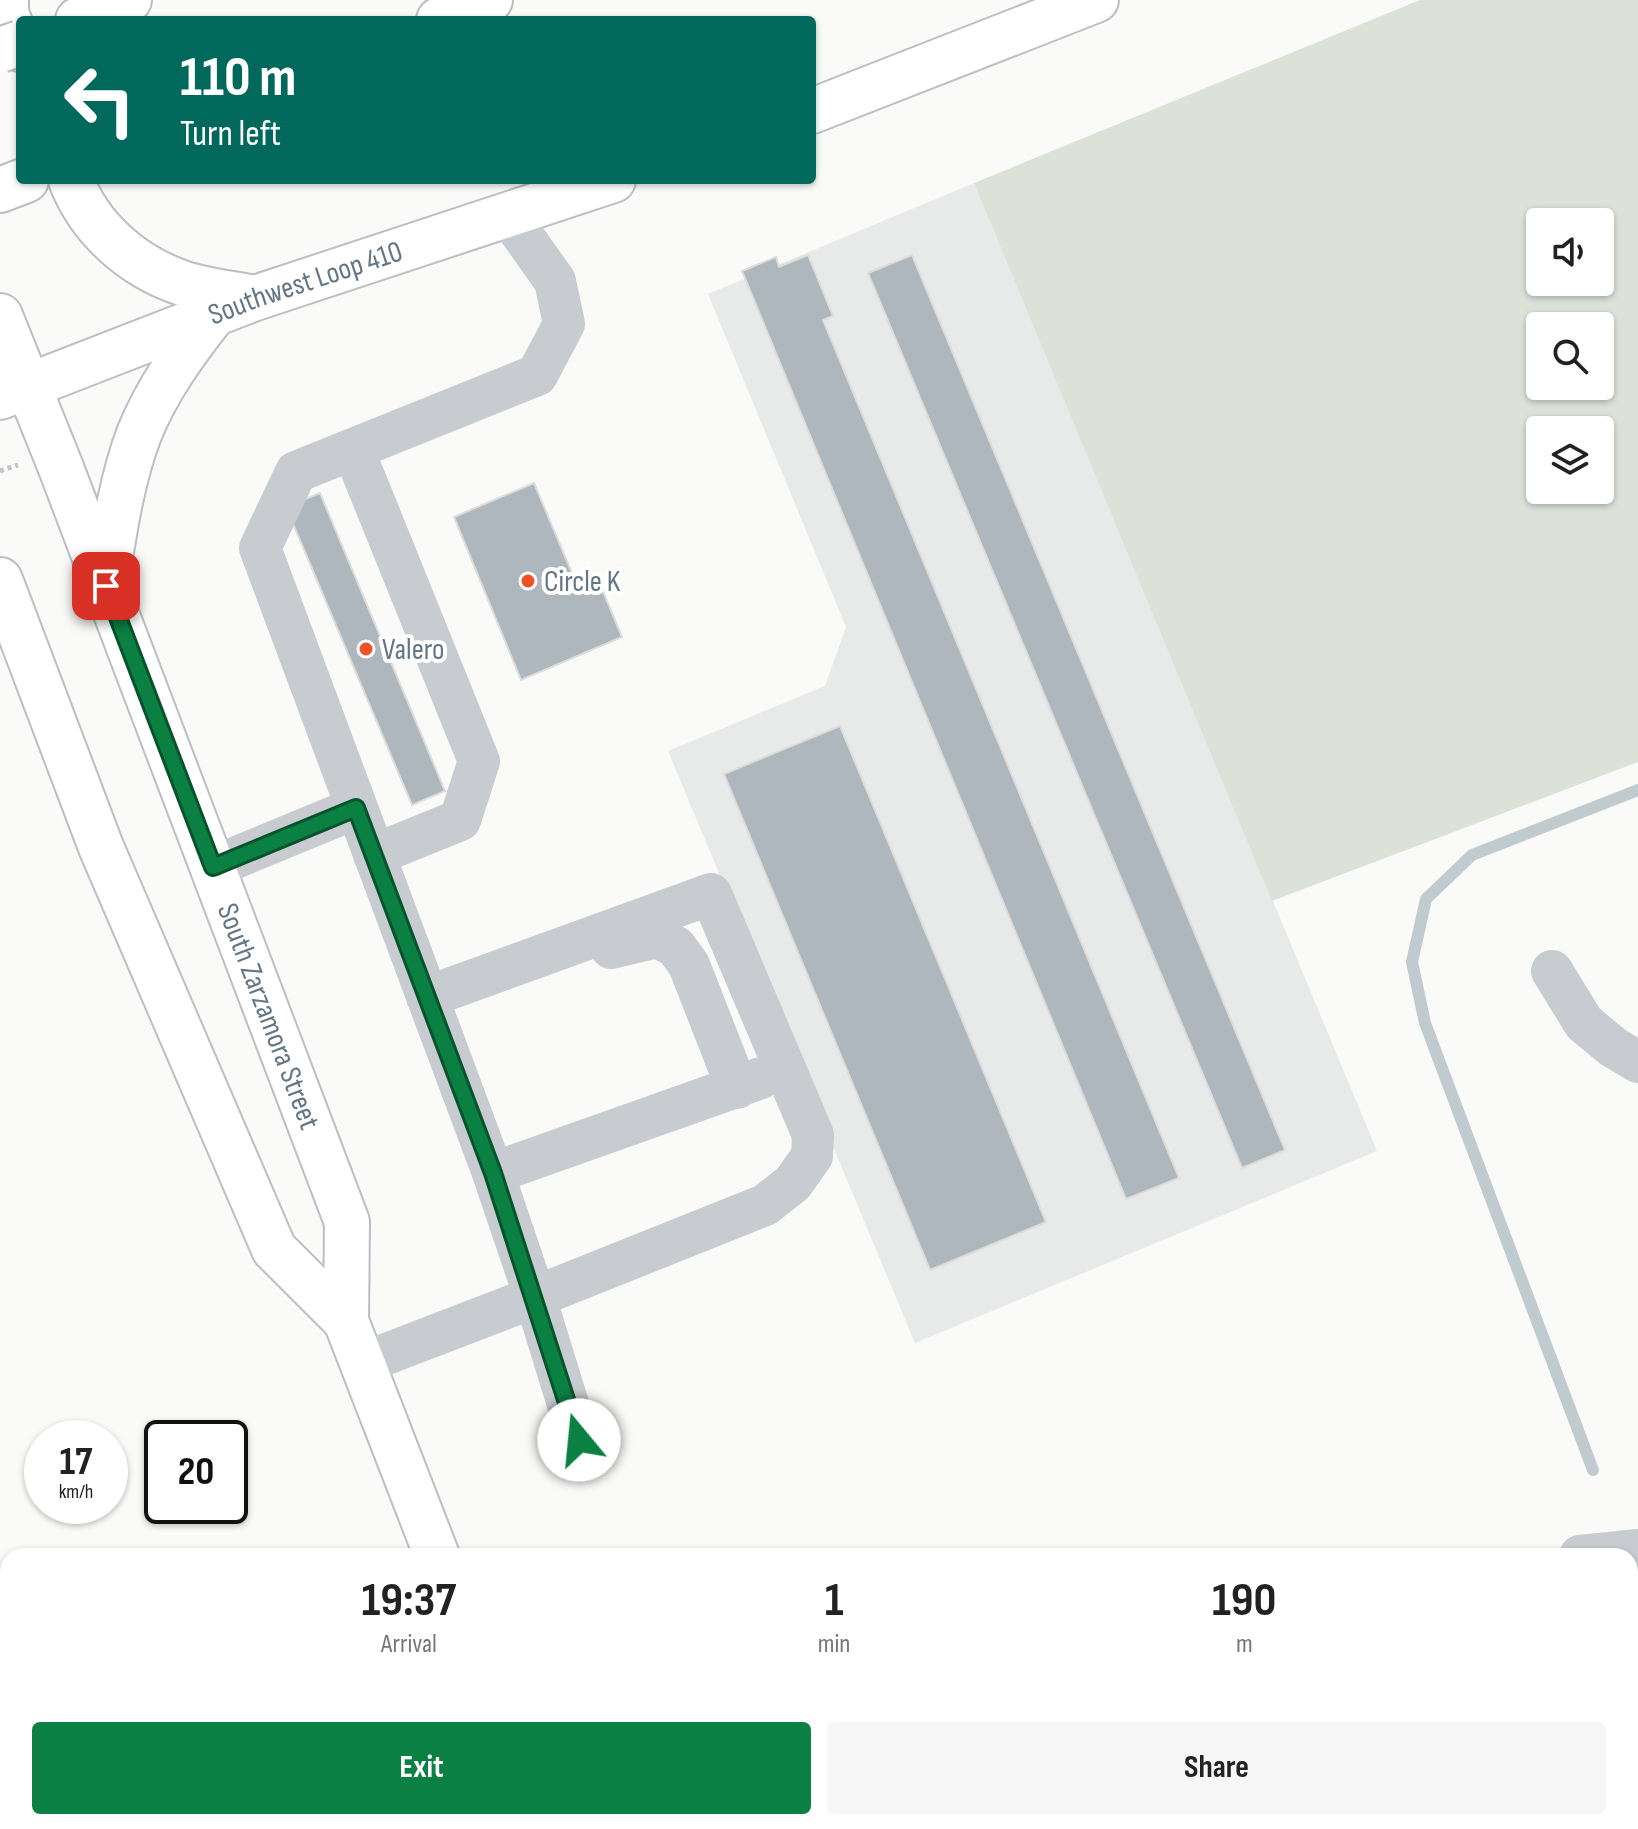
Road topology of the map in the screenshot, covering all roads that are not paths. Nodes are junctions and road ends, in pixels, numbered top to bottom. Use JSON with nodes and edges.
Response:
{"nodes":[{"id":1,"x":6,"y":0,"type":"edge"},
{"id":2,"x":490,"y":0,"type":"edge"},
{"id":3,"x":1096,"y":0,"type":"edge"},
{"id":4,"x":449,"y":16,"type":"edge"},
{"id":5,"x":16,"y":39,"type":"edge"},
{"id":6,"x":816,"y":109,"type":"edge"},
{"id":7,"x":73,"y":184,"type":"edge"},
{"id":8,"x":601,"y":184,"type":"edge"},
{"id":9,"x":508,"y":215,"type":"junction"},
{"id":10,"x":255,"y":298,"type":"junction"},
{"id":11,"x":214,"y":314,"type":"junction"},
{"id":12,"x":0,"y":316,"type":"edge"},
{"id":13,"x":13,"y":392,"type":"edge"},
{"id":14,"x":353,"y":449,"type":"junction"},
{"id":15,"x":106,"y":586,"type":"junction"},
{"id":16,"x":3,"y":594,"type":"edge"},
{"id":17,"x":356,"y":808,"type":"junction"},
{"id":18,"x":374,"y":855,"type":"junction"},
{"id":19,"x":213,"y":867,"type":"junction"},
{"id":20,"x":1552,"y":971,"type":"dead end"},
{"id":21,"x":436,"y":994,"type":"junction"},
{"id":22,"x":1638,"y":1062,"type":"edge"},
{"id":23,"x":785,"y":1069,"type":"junction"},
{"id":24,"x":737,"y":1088,"type":"junction"},
{"id":25,"x":493,"y":1173,"type":"junction"},
{"id":26,"x":535,"y":1297,"type":"junction"},
{"id":27,"x":346,"y":1321,"type":"junction"},
{"id":28,"x":363,"y":1363,"type":"junction"},
{"id":29,"x":579,"y":1440,"type":"dead end"},
{"id":30,"x":434,"y":1548,"type":"edge"}],
"edges":[{"from":1,"to":5,"type":"main road"},
{"from":2,"to":4,"type":"main road"},
{"from":3,"to":6,"type":"main road"},
{"from":7,"to":10,"type":"main road"},
{"from":8,"to":9,"type":"main road","name":"Southwest Loop 410"},
{"from":9,"to":10,"type":"main road","name":"Southwest Loop 410"},
{"from":9,"to":14,"type":"street"},
{"from":10,"to":11,"type":"main road","name":"Southwest Loop 410"},
{"from":11,"to":13,"type":"main road","name":"Southwest Loop 410"},
{"from":11,"to":15,"type":"main road"},
{"from":12,"to":13,"type":"main road","name":"South Zarzamora Street"},
{"from":13,"to":15,"type":"main road","name":"South Zarzamora Street"},
{"from":14,"to":17,"type":"street"},
{"from":14,"to":18,"type":"street"},
{"from":15,"to":19,"type":"main road","name":"South Zarzamora Street"},
{"from":16,"to":27,"type":"main road","name":"South Zarzamora Street"},
{"from":17,"to":18,"type":"street"},
{"from":17,"to":19,"type":"street"},
{"from":18,"to":21,"type":"street"},
{"from":19,"to":27,"type":"main road","name":"South Zarzamora Street"},
{"from":20,"to":22,"type":"street"},
{"from":21,"to":23,"type":"street"},
{"from":21,"to":24,"type":"street"},
{"from":21,"to":25,"type":"street"},
{"from":23,"to":24,"type":"street"},
{"from":23,"to":26,"type":"street"},
{"from":24,"to":25,"type":"street"},
{"from":25,"to":26,"type":"street"},
{"from":26,"to":28,"type":"street"},
{"from":26,"to":29,"type":"street"},
{"from":27,"to":28,"type":"main road","name":"South Zarzamora Street"},
{"from":28,"to":30,"type":"main road","name":"South Zarzamora Street"}]}
